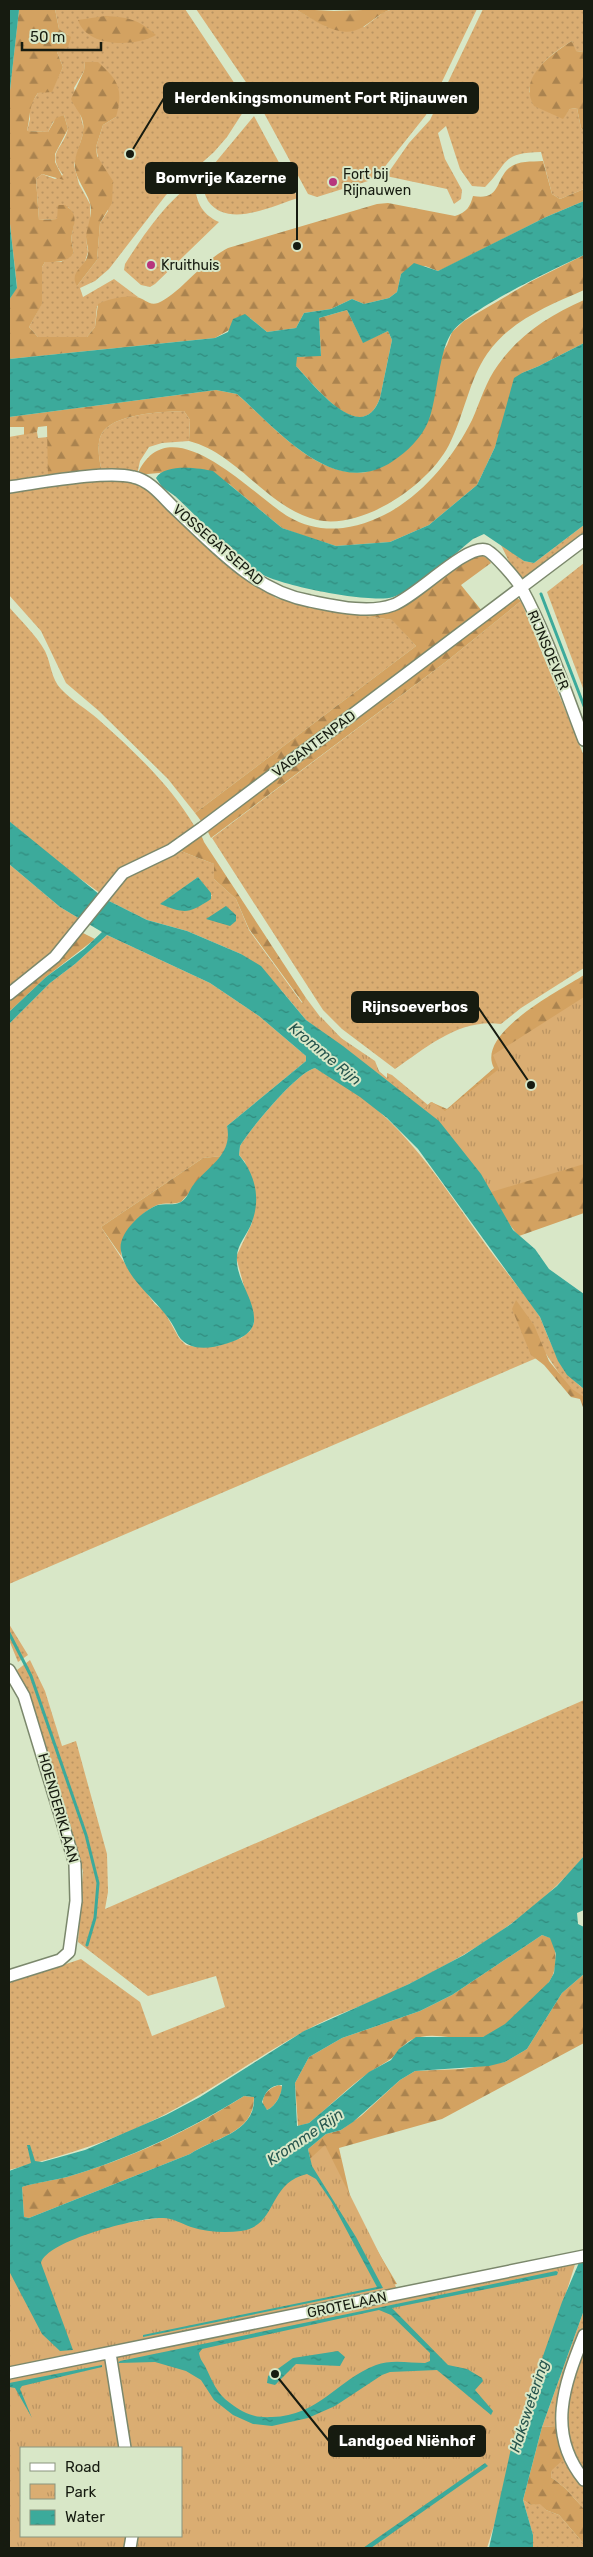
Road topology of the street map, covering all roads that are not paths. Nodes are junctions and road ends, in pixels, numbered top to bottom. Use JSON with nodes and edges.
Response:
{"nodes":[{"id":1,"x":9,"y":487,"type":"edge"},
{"id":2,"x":584,"y":540,"type":"edge"},
{"id":3,"x":522,"y":588,"type":"junction"},
{"id":4,"x":584,"y":740,"type":"edge"},
{"id":5,"x":9,"y":994,"type":"edge"},
{"id":6,"x":9,"y":1670,"type":"edge"},
{"id":7,"x":9,"y":1976,"type":"edge"},
{"id":8,"x":581,"y":2257,"type":"edge"},
{"id":9,"x":584,"y":2335,"type":"edge"},
{"id":10,"x":110,"y":2352,"type":"junction"},
{"id":11,"x":9,"y":2374,"type":"edge"},
{"id":12,"x":125,"y":2447,"type":"edge"},
{"id":13,"x":584,"y":2480,"type":"edge"}],
"edges":[{"from":1,"to":3,"type":"street","name":"VOSSEGATSEPAD"},
{"from":2,"to":3,"type":"street","name":"VAGANTENPAD"},
{"from":3,"to":4,"type":"street","name":"RIJNSOEVER"},
{"from":3,"to":5,"type":"street","name":"VAGANTENPAD"},
{"from":6,"to":7,"type":"street","name":"HOENDERIKLAAN"},
{"from":8,"to":10,"type":"street","name":"GROTELAAN"},
{"from":9,"to":13,"type":"street"},
{"from":10,"to":11,"type":"street","name":"GROTELAAN"},
{"from":10,"to":12,"type":"street"}]}
